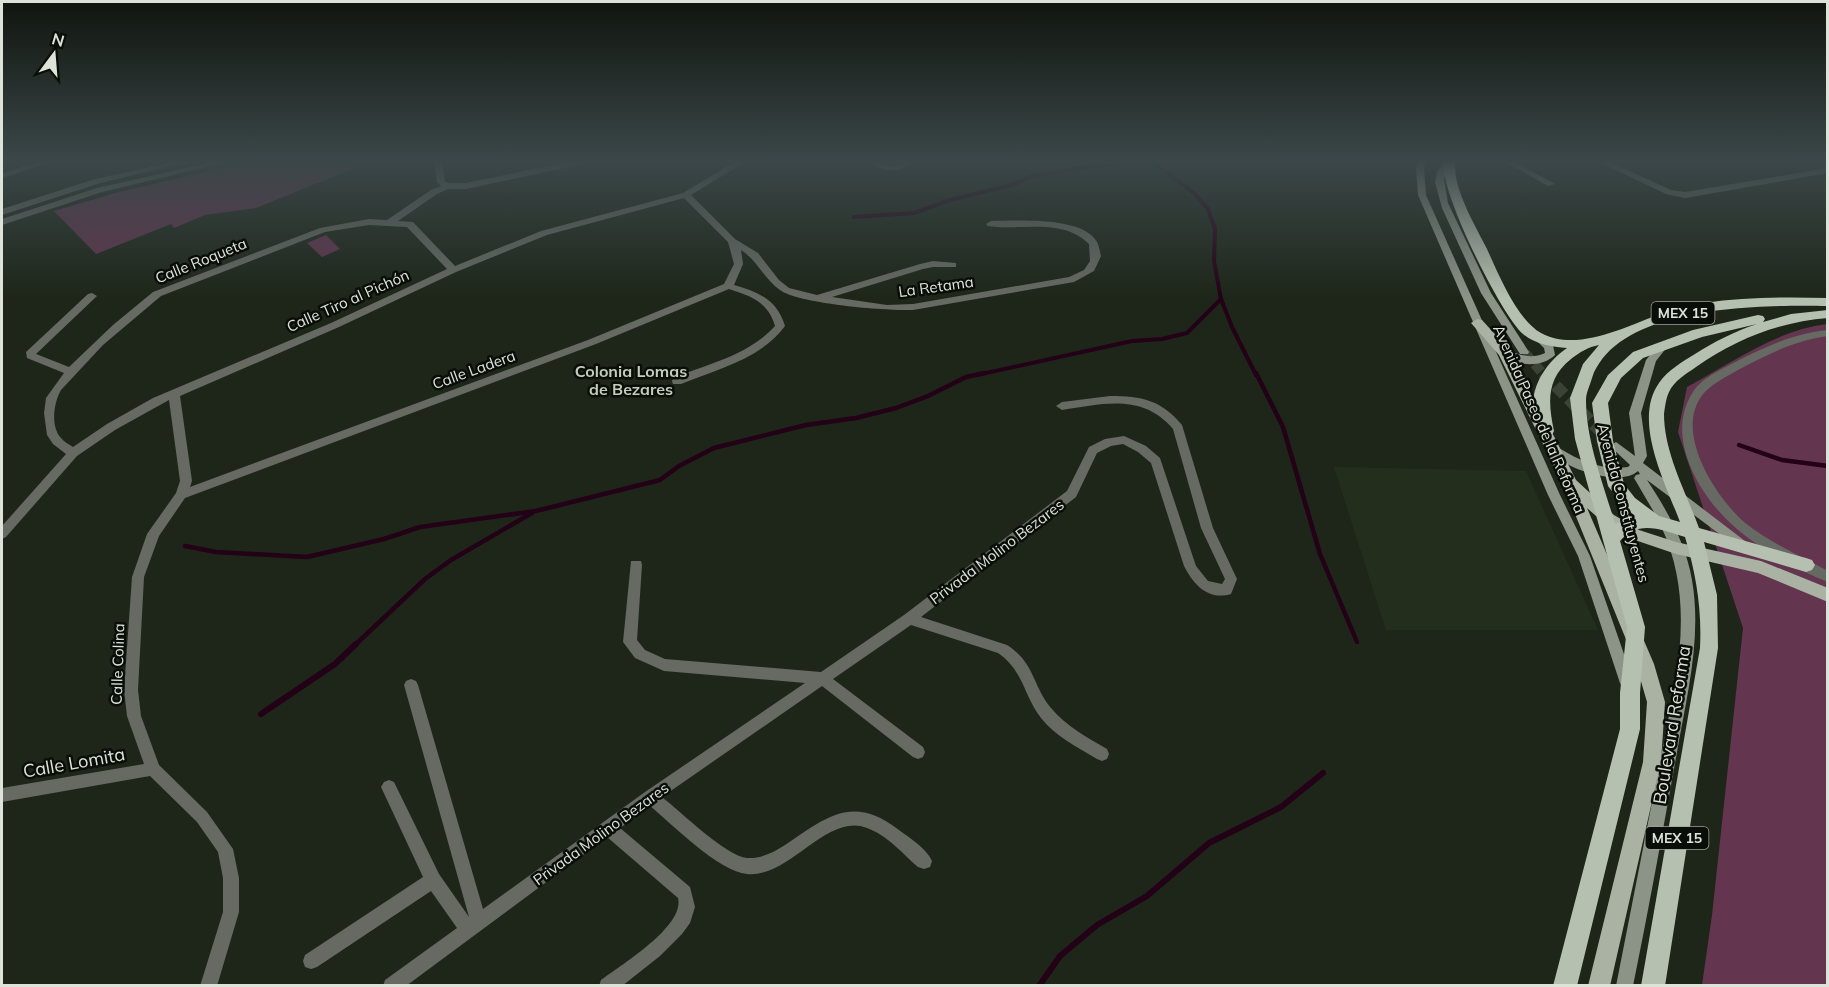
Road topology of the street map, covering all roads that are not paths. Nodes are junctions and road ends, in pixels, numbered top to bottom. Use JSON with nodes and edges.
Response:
{"nodes":[{"id":1,"x":20,"y":206,"type":"edge"},
{"id":2,"x":51,"y":206,"type":"edge"},
{"id":3,"x":412,"y":206,"type":"edge"},
{"id":4,"x":644,"y":206,"type":"edge"},
{"id":5,"x":697,"y":206,"type":"edge"},
{"id":6,"x":1427,"y":206,"type":"edge"},
{"id":7,"x":1445,"y":206,"type":"edge"},
{"id":8,"x":1462,"y":206,"type":"edge"},
{"id":9,"x":2,"y":212,"type":"edge"},
{"id":10,"x":391,"y":221,"type":"junction"},
{"id":11,"x":2,"y":222,"type":"edge"},
{"id":12,"x":991,"y":224,"type":"dead end"},
{"id":13,"x":732,"y":241,"type":"junction"},
{"id":14,"x":953,"y":265,"type":"dead end"},
{"id":15,"x":453,"y":270,"type":"junction"},
{"id":16,"x":728,"y":286,"type":"junction"},
{"id":17,"x":92,"y":296,"type":"dead end"},
{"id":18,"x":816,"y":298,"type":"junction"},
{"id":19,"x":1827,"y":302,"type":"edge"},
{"id":20,"x":1827,"y":314,"type":"edge"},
{"id":21,"x":1792,"y":318,"type":"junction"},
{"id":22,"x":1478,"y":323,"type":"junction"},
{"id":23,"x":1827,"y":333,"type":"edge"},
{"id":24,"x":1614,"y":338,"type":"junction"},
{"id":25,"x":1586,"y":342,"type":"junction"},
{"id":26,"x":1544,"y":343,"type":"junction"},
{"id":27,"x":1662,"y":347,"type":"junction"},
{"id":28,"x":1524,"y":352,"type":"tunnel mouth"},
{"id":29,"x":1505,"y":353,"type":"junction"},
{"id":30,"x":72,"y":372,"type":"junction"},
{"id":31,"x":677,"y":381,"type":"dead end"},
{"id":32,"x":174,"y":393,"type":"junction"},
{"id":33,"x":1062,"y":406,"type":"dead end"},
{"id":34,"x":1546,"y":431,"type":"junction"},
{"id":35,"x":1616,"y":446,"type":"tunnel mouth"},
{"id":36,"x":1555,"y":451,"type":"junction"},
{"id":37,"x":73,"y":453,"type":"junction"},
{"id":38,"x":1646,"y":478,"type":"junction"},
{"id":39,"x":1569,"y":482,"type":"junction"},
{"id":40,"x":181,"y":495,"type":"junction"},
{"id":41,"x":1656,"y":521,"type":"junction"},
{"id":42,"x":2,"y":534,"type":"edge"},
{"id":43,"x":1612,"y":540,"type":"junction"},
{"id":44,"x":1745,"y":547,"type":"junction"},
{"id":45,"x":1806,"y":565,"type":"junction"},
{"id":46,"x":636,"y":566,"type":"dead end"},
{"id":47,"x":1704,"y":578,"type":"junction"},
{"id":48,"x":1827,"y":578,"type":"edge"},
{"id":49,"x":1827,"y":595,"type":"edge"},
{"id":50,"x":909,"y":619,"type":"junction"},
{"id":51,"x":822,"y":678,"type":"junction"},
{"id":52,"x":411,"y":685,"type":"dead end"},
{"id":53,"x":1630,"y":693,"type":"junction"},
{"id":54,"x":918,"y":752,"type":"dead end"},
{"id":55,"x":1102,"y":754,"type":"dead end"},
{"id":56,"x":153,"y":769,"type":"junction"},
{"id":57,"x":389,"y":787,"type":"dead end"},
{"id":58,"x":2,"y":795,"type":"edge"},
{"id":59,"x":650,"y":797,"type":"junction"},
{"id":60,"x":608,"y":828,"type":"junction"},
{"id":61,"x":924,"y":861,"type":"dead end"},
{"id":62,"x":433,"y":880,"type":"junction"},
{"id":63,"x":473,"y":926,"type":"junction"},
{"id":64,"x":311,"y":962,"type":"dead end"},
{"id":65,"x":208,"y":986,"type":"edge"},
{"id":66,"x":391,"y":986,"type":"edge"},
{"id":67,"x":607,"y":986,"type":"edge"},
{"id":68,"x":1565,"y":986,"type":"edge"},
{"id":69,"x":1599,"y":986,"type":"edge"},
{"id":70,"x":1624,"y":986,"type":"edge"},
{"id":71,"x":1653,"y":986,"type":"edge"}],
"edges":[{"from":1,"to":9,"type":"street"},
{"from":2,"to":11,"type":"street"},
{"from":3,"to":10,"type":"street"},
{"from":4,"to":15,"type":"street","name":"Calle Tiro al Pichón"},
{"from":5,"to":13,"type":"street","name":"La Retama"},
{"from":6,"to":22,"type":"main road","name":"Avenida Paseo de la Reforma"},
{"from":7,"to":28,"type":"main road","name":"Avenida Paseo de la Reforma"},
{"from":8,"to":26,"type":"highway"},
{"from":10,"to":15,"type":"street"},
{"from":10,"to":30,"type":"street","name":"Calle Roqueta"},
{"from":12,"to":18,"type":"street","name":"La Retama"},
{"from":13,"to":16,"type":"street"},
{"from":13,"to":18,"type":"street","name":"La Retama"},
{"from":14,"to":18,"type":"street"},
{"from":15,"to":32,"type":"street","name":"Calle Tiro al Pichón"},
{"from":16,"to":31,"type":"street"},
{"from":16,"to":40,"type":"street","name":"Calle Ladera"},
{"from":17,"to":30,"type":"street"},
{"from":19,"to":24,"type":"highway","name":"Avenida Constituyentes","number":"MEX 15"},
{"from":20,"to":21,"type":"highway","number":"MEX 15"},
{"from":21,"to":27,"type":"highway"},
{"from":21,"to":47,"type":"highway","number":"MEX 15"},
{"from":22,"to":29,"type":"main road"},
{"from":22,"to":53,"type":"main road","name":"Avenida Paseo de la Reforma"},
{"from":23,"to":45,"type":"street"},
{"from":24,"to":25,"type":"highway"},
{"from":24,"to":43,"type":"highway","name":"Avenida Constituyentes","number":"MEX 15"},
{"from":25,"to":26,"type":"highway"},
{"from":25,"to":34,"type":"highway"},
{"from":26,"to":29,"type":"main road"},
{"from":27,"to":36,"type":"main road"},
{"from":27,"to":41,"type":"highway"},
{"from":29,"to":34,"type":"main road"},
{"from":30,"to":37,"type":"street","name":"Calle Roqueta"},
{"from":32,"to":37,"type":"street","name":"Calle Tiro al Pichón"},
{"from":32,"to":40,"type":"street","name":"Calle Colina"},
{"from":33,"to":50,"type":"street","name":"Privada Molino Bezares"},
{"from":34,"to":36,"type":"main road"},
{"from":35,"to":38,"type":"main road"},
{"from":36,"to":39,"type":"main road"},
{"from":37,"to":42,"type":"street","name":"Calle Tiro al Pichón"},
{"from":38,"to":44,"type":"main road"},
{"from":38,"to":47,"type":"main road"},
{"from":38,"to":70,"type":"main road"},
{"from":39,"to":49,"type":"main road"},
{"from":39,"to":69,"type":"main road"},
{"from":40,"to":56,"type":"street","name":"Calle Colina"},
{"from":41,"to":43,"type":"highway"},
{"from":41,"to":44,"type":"highway"},
{"from":43,"to":53,"type":"highway","name":"Avenida Constituyentes","number":"MEX 15"},
{"from":44,"to":45,"type":"highway"},
{"from":45,"to":48,"type":"street"},
{"from":46,"to":51,"type":"street"},
{"from":47,"to":71,"type":"highway","name":"Boulevard Reforma","number":"MEX 15"},
{"from":50,"to":51,"type":"street","name":"Privada Molino Bezares"},
{"from":50,"to":55,"type":"street"},
{"from":51,"to":54,"type":"street"},
{"from":51,"to":59,"type":"street","name":"Privada Molino Bezares"},
{"from":52,"to":63,"type":"street"},
{"from":53,"to":68,"type":"highway","number":"MEX 15"},
{"from":56,"to":58,"type":"street","name":"Calle Lomita"},
{"from":56,"to":65,"type":"street","name":"Calle Colina"},
{"from":57,"to":62,"type":"street"},
{"from":59,"to":60,"type":"street","name":"Privada Molino Bezares"},
{"from":59,"to":61,"type":"street"},
{"from":60,"to":63,"type":"street","name":"Privada Molino Bezares"},
{"from":60,"to":67,"type":"street"},
{"from":62,"to":63,"type":"street"},
{"from":62,"to":64,"type":"street"},
{"from":63,"to":66,"type":"street","name":"Privada Molino Bezares"}]}
